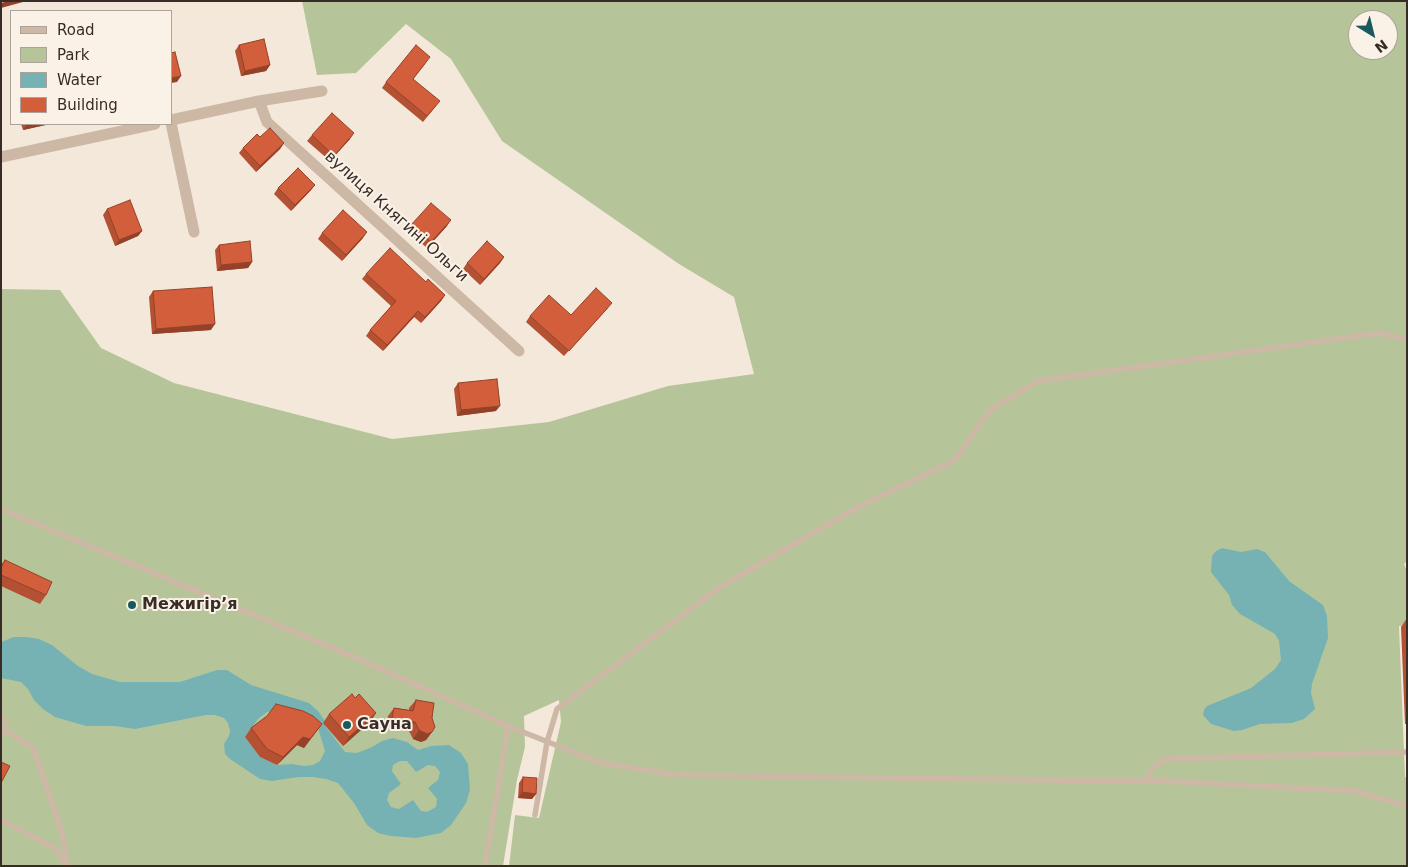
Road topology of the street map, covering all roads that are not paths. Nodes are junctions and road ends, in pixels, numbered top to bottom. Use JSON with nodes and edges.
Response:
{"nodes":[{"id":1,"x":322,"y":90,"type":"dead end"},
{"id":2,"x":259,"y":101,"type":"junction"},
{"id":3,"x":172,"y":121,"type":"edge"},
{"id":4,"x":150,"y":125,"type":"edge"},
{"id":5,"x":172,"y":125,"type":"edge"},
{"id":6,"x":1,"y":157,"type":"edge"},
{"id":7,"x":194,"y":232,"type":"dead end"},
{"id":8,"x":1407,"y":339,"type":"edge"},
{"id":9,"x":519,"y":351,"type":"dead end"},
{"id":10,"x":1,"y":509,"type":"edge"},
{"id":11,"x":1,"y":716,"type":"edge"},
{"id":12,"x":508,"y":726,"type":"junction"},
{"id":13,"x":3,"y":731,"type":"edge"},
{"id":14,"x":547,"y":742,"type":"junction"},
{"id":15,"x":1407,"y":752,"type":"edge"},
{"id":16,"x":1147,"y":780,"type":"junction"},
{"id":17,"x":1407,"y":806,"type":"edge"},
{"id":18,"x":535,"y":814,"type":"dead end"},
{"id":19,"x":1,"y":820,"type":"edge"},
{"id":20,"x":66,"y":866,"type":"edge"},
{"id":21,"x":485,"y":866,"type":"edge"}],
"edges":[{"from":1,"to":2,"type":"street"},
{"from":2,"to":3,"type":"street"},
{"from":2,"to":9,"type":"street","name":"вулиця Княгині Ольги"},
{"from":4,"to":6,"type":"street"},
{"from":5,"to":7,"type":"street"},
{"from":8,"to":14,"type":"lane"},
{"from":10,"to":12,"type":"lane"},
{"from":11,"to":13,"type":"lane"},
{"from":12,"to":14,"type":"lane"},
{"from":12,"to":21,"type":"lane"},
{"from":13,"to":20,"type":"lane"},
{"from":14,"to":16,"type":"lane"},
{"from":14,"to":18,"type":"lane"},
{"from":15,"to":16,"type":"lane"},
{"from":16,"to":17,"type":"lane"},
{"from":19,"to":20,"type":"lane"}]}
